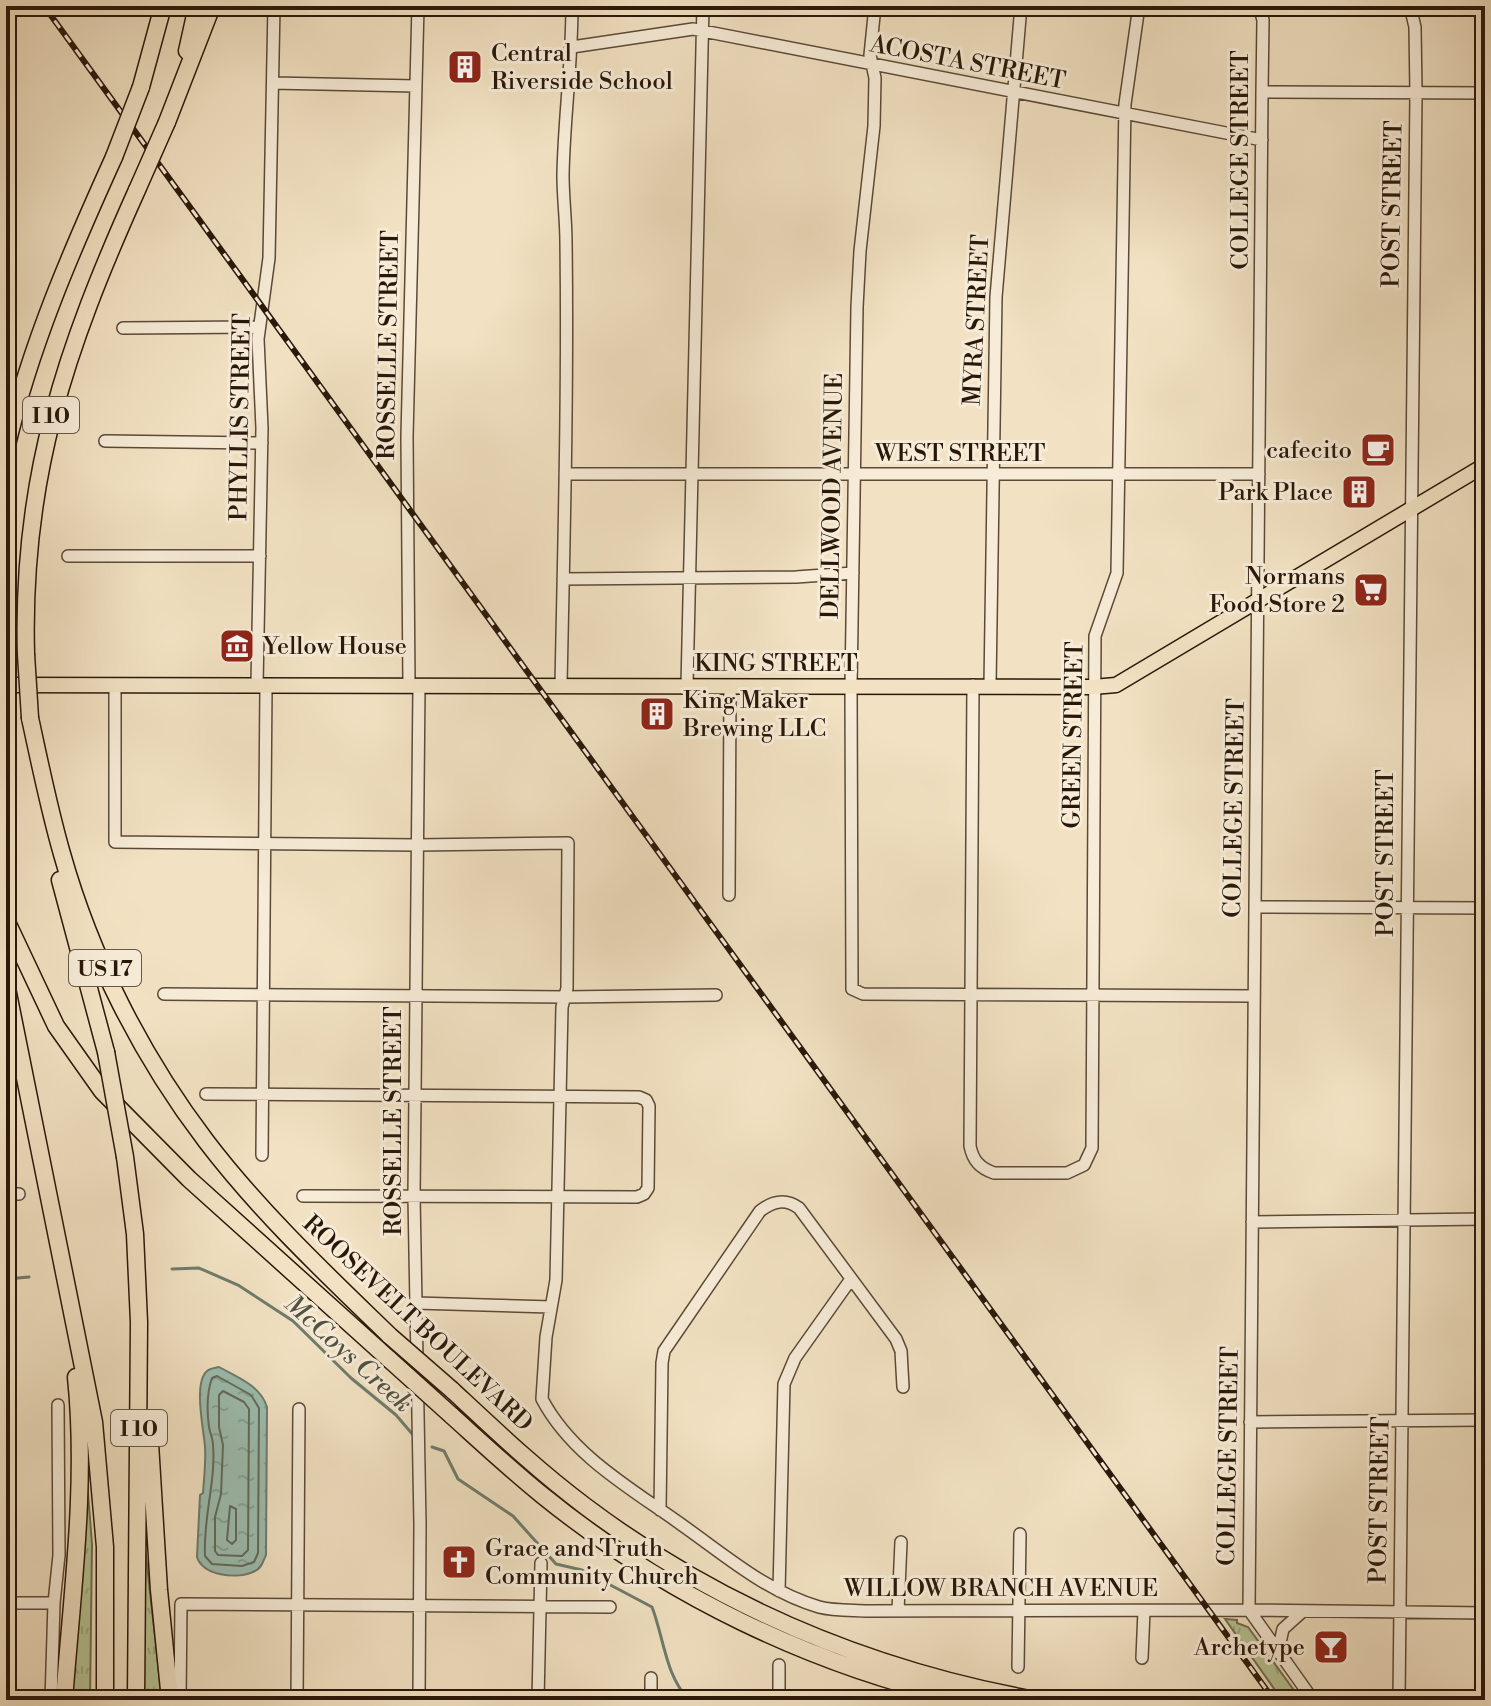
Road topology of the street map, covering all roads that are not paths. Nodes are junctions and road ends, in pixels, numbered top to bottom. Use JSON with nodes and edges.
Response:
{"nodes":[{"id":1,"x":155,"y":6,"type":"edge"},
{"id":2,"x":163,"y":6,"type":"edge"},
{"id":3,"x":197,"y":6,"type":"edge"},
{"id":4,"x":212,"y":6,"type":"edge"},
{"id":5,"x":274,"y":6,"type":"edge"},
{"id":6,"x":418,"y":6,"type":"edge"},
{"id":7,"x":572,"y":6,"type":"edge"},
{"id":8,"x":703,"y":6,"type":"edge"},
{"id":9,"x":875,"y":6,"type":"edge"},
{"id":10,"x":1021,"y":6,"type":"edge"},
{"id":11,"x":1139,"y":6,"type":"edge"},
{"id":12,"x":1259,"y":6,"type":"edge"},
{"id":13,"x":1410,"y":6,"type":"edge"},
{"id":14,"x":702,"y":32,"type":"junction"},
{"id":15,"x":572,"y":47,"type":"junction"},
{"id":16,"x":873,"y":66,"type":"junction"},
{"id":17,"x":273,"y":83,"type":"junction"},
{"id":18,"x":416,"y":86,"type":"junction"},
{"id":19,"x":141,"y":87,"type":"junction"},
{"id":20,"x":1014,"y":92,"type":"junction"},
{"id":21,"x":1262,"y":92,"type":"junction"},
{"id":22,"x":1416,"y":93,"type":"junction"},
{"id":23,"x":1485,"y":93,"type":"edge"},
{"id":24,"x":1125,"y":115,"type":"junction"},
{"id":25,"x":167,"y":122,"type":"junction"},
{"id":26,"x":1262,"y":140,"type":"junction"},
{"id":27,"x":258,"y":327,"type":"junction"},
{"id":28,"x":123,"y":328,"type":"dead end"},
{"id":29,"x":105,"y":441,"type":"dead end"},
{"id":30,"x":262,"y":443,"type":"junction"},
{"id":31,"x":6,"y":449,"type":"edge"},
{"id":32,"x":1485,"y":465,"type":"edge"},
{"id":33,"x":565,"y":474,"type":"junction"},
{"id":34,"x":691,"y":474,"type":"junction"},
{"id":35,"x":1259,"y":474,"type":"junction"},
{"id":36,"x":855,"y":475,"type":"junction"},
{"id":37,"x":993,"y":475,"type":"junction"},
{"id":38,"x":1118,"y":476,"type":"junction"},
{"id":39,"x":1410,"y":511,"type":"junction"},
{"id":40,"x":68,"y":556,"type":"dead end"},
{"id":41,"x":260,"y":556,"type":"junction"},
{"id":42,"x":853,"y":573,"type":"junction"},
{"id":43,"x":690,"y":578,"type":"junction"},
{"id":44,"x":563,"y":579,"type":"junction"},
{"id":45,"x":1259,"y":602,"type":"junction"},
{"id":46,"x":6,"y":685,"type":"edge"},
{"id":47,"x":115,"y":685,"type":"junction"},
{"id":48,"x":561,"y":685,"type":"junction"},
{"id":49,"x":687,"y":685,"type":"junction"},
{"id":50,"x":973,"y":685,"type":"junction"},
{"id":51,"x":990,"y":685,"type":"junction"},
{"id":52,"x":262,"y":686,"type":"junction"},
{"id":53,"x":414,"y":686,"type":"junction"},
{"id":54,"x":730,"y":686,"type":"junction"},
{"id":55,"x":851,"y":686,"type":"junction"},
{"id":56,"x":1093,"y":687,"type":"junction"},
{"id":57,"x":30,"y":718,"type":"junction"},
{"id":58,"x":266,"y":844,"type":"junction"},
{"id":59,"x":417,"y":845,"type":"junction"},
{"id":60,"x":729,"y":895,"type":"dead end"},
{"id":61,"x":1255,"y":907,"type":"junction"},
{"id":62,"x":1485,"y":908,"type":"edge"},
{"id":63,"x":1407,"y":909,"type":"junction"},
{"id":64,"x":6,"y":920,"type":"edge"},
{"id":65,"x":6,"y":983,"type":"edge"},
{"id":66,"x":164,"y":994,"type":"dead end"},
{"id":67,"x":264,"y":994,"type":"junction"},
{"id":68,"x":971,"y":994,"type":"junction"},
{"id":69,"x":416,"y":995,"type":"junction"},
{"id":70,"x":716,"y":995,"type":"dead end"},
{"id":71,"x":1092,"y":995,"type":"junction"},
{"id":72,"x":1254,"y":996,"type":"junction"},
{"id":73,"x":565,"y":997,"type":"junction"},
{"id":74,"x":206,"y":1094,"type":"dead end"},
{"id":75,"x":262,"y":1095,"type":"junction"},
{"id":76,"x":414,"y":1095,"type":"junction"},
{"id":77,"x":559,"y":1096,"type":"junction"},
{"id":78,"x":262,"y":1155,"type":"dead end"},
{"id":79,"x":6,"y":1194,"type":"edge"},
{"id":80,"x":19,"y":1194,"type":"dead end"},
{"id":81,"x":303,"y":1196,"type":"dead end"},
{"id":82,"x":414,"y":1196,"type":"junction"},
{"id":83,"x":558,"y":1196,"type":"junction"},
{"id":84,"x":1485,"y":1219,"type":"edge"},
{"id":85,"x":1403,"y":1220,"type":"junction"},
{"id":86,"x":1252,"y":1222,"type":"junction"},
{"id":87,"x":851,"y":1279,"type":"junction"},
{"id":88,"x":66,"y":1280,"type":"junction"},
{"id":89,"x":416,"y":1303,"type":"junction"},
{"id":90,"x":551,"y":1307,"type":"junction"},
{"id":91,"x":903,"y":1387,"type":"dead end"},
{"id":92,"x":140,"y":1392,"type":"junction"},
{"id":93,"x":58,"y":1405,"type":"dead end"},
{"id":94,"x":299,"y":1409,"type":"dead end"},
{"id":95,"x":1485,"y":1420,"type":"edge"},
{"id":96,"x":1402,"y":1421,"type":"junction"},
{"id":97,"x":1250,"y":1422,"type":"junction"},
{"id":98,"x":660,"y":1510,"type":"junction"},
{"id":99,"x":1020,"y":1534,"type":"dead end"},
{"id":100,"x":901,"y":1542,"type":"dead end"},
{"id":101,"x":541,"y":1563,"type":"dead end"},
{"id":102,"x":779,"y":1591,"type":"junction"},
{"id":103,"x":6,"y":1603,"type":"edge"},
{"id":104,"x":54,"y":1603,"type":"junction"},
{"id":105,"x":298,"y":1605,"type":"junction"},
{"id":106,"x":419,"y":1606,"type":"junction"},
{"id":107,"x":539,"y":1607,"type":"junction"},
{"id":108,"x":610,"y":1607,"type":"dead end"},
{"id":109,"x":1249,"y":1610,"type":"junction"},
{"id":110,"x":898,"y":1611,"type":"junction"},
{"id":111,"x":1020,"y":1611,"type":"junction"},
{"id":112,"x":1144,"y":1611,"type":"junction"},
{"id":113,"x":1303,"y":1611,"type":"junction"},
{"id":114,"x":1400,"y":1613,"type":"junction"},
{"id":115,"x":1485,"y":1613,"type":"edge"},
{"id":116,"x":1278,"y":1653,"type":"junction"},
{"id":117,"x":1142,"y":1658,"type":"dead end"},
{"id":118,"x":779,"y":1665,"type":"dead end"},
{"id":119,"x":1018,"y":1667,"type":"dead end"},
{"id":120,"x":651,"y":1678,"type":"dead end"},
{"id":121,"x":51,"y":1700,"type":"edge"},
{"id":122,"x":64,"y":1700,"type":"edge"},
{"id":123,"x":105,"y":1700,"type":"edge"},
{"id":124,"x":136,"y":1700,"type":"edge"},
{"id":125,"x":170,"y":1700,"type":"edge"},
{"id":126,"x":180,"y":1700,"type":"edge"},
{"id":127,"x":297,"y":1700,"type":"edge"},
{"id":128,"x":419,"y":1700,"type":"edge"},
{"id":129,"x":538,"y":1700,"type":"edge"},
{"id":130,"x":651,"y":1700,"type":"edge"},
{"id":131,"x":779,"y":1700,"type":"edge"},
{"id":132,"x":965,"y":1700,"type":"edge"},
{"id":133,"x":1035,"y":1700,"type":"edge"},
{"id":134,"x":1313,"y":1700,"type":"edge"},
{"id":135,"x":1399,"y":1700,"type":"edge"}],
"edges":[{"from":1,"to":19,"type":"highway"},
{"from":2,"to":19,"type":"highway","number":"I 10"},
{"from":3,"to":25,"type":"highway"},
{"from":4,"to":25,"type":"highway","number":"I 10"},
{"from":5,"to":17,"type":"street","name":"PHYLLIS STREET"},
{"from":6,"to":18,"type":"street","name":"ROSSELLE STREET"},
{"from":7,"to":15,"type":"street"},
{"from":8,"to":14,"type":"street"},
{"from":9,"to":16,"type":"street","name":"DELLWOOD AVENUE"},
{"from":10,"to":20,"type":"street","name":"MYRA STREET"},
{"from":11,"to":24,"type":"street","name":"GREEN STREET"},
{"from":12,"to":21,"type":"street","name":"COLLEGE STREET"},
{"from":13,"to":22,"type":"street","name":"POST STREET"},
{"from":14,"to":15,"type":"street","name":"ACOSTA STREET"},
{"from":14,"to":16,"type":"street","name":"ACOSTA STREET"},
{"from":14,"to":34,"type":"street"},
{"from":15,"to":33,"type":"street"},
{"from":16,"to":20,"type":"street","name":"ACOSTA STREET"},
{"from":16,"to":36,"type":"street","name":"DELLWOOD AVENUE"},
{"from":17,"to":18,"type":"street"},
{"from":17,"to":27,"type":"street","name":"PHYLLIS STREET"},
{"from":18,"to":53,"type":"street","name":"ROSSELLE STREET"},
{"from":19,"to":31,"type":"highway","number":"I 10","bridge":true},
{"from":20,"to":24,"type":"street","name":"ACOSTA STREET"},
{"from":20,"to":37,"type":"street","name":"MYRA STREET"},
{"from":21,"to":22,"type":"street"},
{"from":21,"to":26,"type":"street","name":"COLLEGE STREET"},
{"from":22,"to":23,"type":"street"},
{"from":22,"to":39,"type":"street","name":"POST STREET"},
{"from":24,"to":26,"type":"street","name":"ACOSTA STREET"},
{"from":24,"to":38,"type":"street","name":"GREEN STREET"},
{"from":25,"to":57,"type":"highway","number":"I 10","bridge":true},
{"from":26,"to":35,"type":"street","name":"COLLEGE STREET"},
{"from":27,"to":28,"type":"street"},
{"from":27,"to":30,"type":"street","name":"PHYLLIS STREET"},
{"from":29,"to":30,"type":"street"},
{"from":30,"to":41,"type":"street","name":"PHYLLIS STREET"},
{"from":32,"to":39,"type":"main road","name":"KING STREET"},
{"from":33,"to":34,"type":"street","name":"WEST STREET"},
{"from":33,"to":44,"type":"street"},
{"from":34,"to":36,"type":"street","name":"WEST STREET"},
{"from":34,"to":43,"type":"street"},
{"from":35,"to":38,"type":"street","name":"WEST STREET"},
{"from":35,"to":45,"type":"street","name":"COLLEGE STREET"},
{"from":36,"to":37,"type":"street","name":"WEST STREET"},
{"from":36,"to":42,"type":"street","name":"DELLWOOD AVENUE"},
{"from":37,"to":38,"type":"street","name":"WEST STREET"},
{"from":37,"to":51,"type":"street","name":"MYRA STREET"},
{"from":38,"to":56,"type":"street","name":"GREEN STREET"},
{"from":39,"to":45,"type":"main road","name":"KING STREET"},
{"from":39,"to":63,"type":"street","name":"POST STREET"},
{"from":40,"to":41,"type":"street"},
{"from":41,"to":52,"type":"street","name":"PHYLLIS STREET"},
{"from":42,"to":43,"type":"street"},
{"from":42,"to":55,"type":"street","name":"DELLWOOD AVENUE"},
{"from":43,"to":44,"type":"street"},
{"from":43,"to":49,"type":"street"},
{"from":44,"to":48,"type":"street"},
{"from":45,"to":56,"type":"main road","name":"KING STREET"},
{"from":45,"to":61,"type":"street","name":"COLLEGE STREET"},
{"from":46,"to":47,"type":"main road","name":"KING STREET"},
{"from":47,"to":52,"type":"main road","name":"KING STREET"},
{"from":47,"to":58,"type":"street"},
{"from":48,"to":49,"type":"main road","name":"KING STREET"},
{"from":48,"to":53,"type":"main road","name":"KING STREET"},
{"from":49,"to":54,"type":"main road","name":"KING STREET"},
{"from":50,"to":51,"type":"main road","name":"KING STREET"},
{"from":50,"to":55,"type":"main road","name":"KING STREET"},
{"from":50,"to":68,"type":"street"},
{"from":51,"to":56,"type":"main road","name":"KING STREET"},
{"from":52,"to":53,"type":"main road","name":"KING STREET"},
{"from":52,"to":58,"type":"street","name":"PHYLLIS STREET"},
{"from":53,"to":59,"type":"street","name":"ROSSELLE STREET"},
{"from":54,"to":55,"type":"main road","name":"KING STREET"},
{"from":54,"to":60,"type":"street"},
{"from":55,"to":68,"type":"street","name":"DELLWOOD AVENUE"},
{"from":56,"to":71,"type":"street","name":"GREEN STREET"},
{"from":57,"to":92,"type":"highway","number":"I 10","bridge":true},
{"from":57,"to":133,"type":"highway","name":"ROOSEVELT BOULEVARD","number":"US 17","bridge":true},
{"from":58,"to":59,"type":"street"},
{"from":58,"to":67,"type":"street","name":"PHYLLIS STREET"},
{"from":59,"to":69,"type":"street","name":"ROSSELLE STREET"},
{"from":59,"to":73,"type":"street"},
{"from":61,"to":63,"type":"street"},
{"from":61,"to":72,"type":"street","name":"COLLEGE STREET"},
{"from":62,"to":63,"type":"street"},
{"from":63,"to":85,"type":"street","name":"POST STREET"},
{"from":64,"to":132,"type":"highway","name":"ROOSEVELT BOULEVARD","number":"US 17","bridge":true},
{"from":65,"to":88,"type":"highway","number":"I 10"},
{"from":66,"to":67,"type":"street"},
{"from":67,"to":69,"type":"street"},
{"from":67,"to":75,"type":"street","name":"PHYLLIS STREET"},
{"from":68,"to":71,"type":"street"},
{"from":68,"to":71,"type":"street","name":"GREEN STREET"},
{"from":69,"to":73,"type":"street"},
{"from":69,"to":76,"type":"street","name":"ROSSELLE STREET"},
{"from":70,"to":73,"type":"street"},
{"from":71,"to":72,"type":"street"},
{"from":72,"to":86,"type":"street","name":"COLLEGE STREET"},
{"from":73,"to":77,"type":"street"},
{"from":74,"to":75,"type":"street"},
{"from":75,"to":76,"type":"street"},
{"from":75,"to":78,"type":"street","name":"PHYLLIS STREET"},
{"from":76,"to":77,"type":"street"},
{"from":76,"to":82,"type":"street","name":"ROSSELLE STREET"},
{"from":77,"to":83,"type":"street"},
{"from":77,"to":83,"type":"street"},
{"from":79,"to":80,"type":"street"},
{"from":81,"to":82,"type":"street"},
{"from":82,"to":83,"type":"street"},
{"from":82,"to":89,"type":"street","name":"ROSSELLE STREET"},
{"from":83,"to":90,"type":"street"},
{"from":84,"to":85,"type":"street"},
{"from":85,"to":86,"type":"street"},
{"from":85,"to":96,"type":"street","name":"POST STREET"},
{"from":86,"to":97,"type":"street","name":"COLLEGE STREET"},
{"from":87,"to":91,"type":"street"},
{"from":87,"to":98,"type":"street"},
{"from":87,"to":102,"type":"street"},
{"from":88,"to":122,"type":"highway"},
{"from":88,"to":123,"type":"highway","number":"I 10"},
{"from":89,"to":90,"type":"street"},
{"from":89,"to":106,"type":"street","name":"ROSSELLE STREET"},
{"from":90,"to":98,"type":"street","name":"WILLOW BRANCH AVENUE"},
{"from":92,"to":124,"type":"highway","number":"I 10"},
{"from":92,"to":125,"type":"highway"},
{"from":93,"to":104,"type":"street"},
{"from":94,"to":105,"type":"street"},
{"from":95,"to":96,"type":"street"},
{"from":96,"to":97,"type":"street"},
{"from":96,"to":114,"type":"street","name":"POST STREET"},
{"from":97,"to":109,"type":"street","name":"COLLEGE STREET"},
{"from":98,"to":102,"type":"street","name":"WILLOW BRANCH AVENUE"},
{"from":99,"to":111,"type":"street"},
{"from":100,"to":110,"type":"street"},
{"from":101,"to":107,"type":"street"},
{"from":102,"to":110,"type":"street","name":"WILLOW BRANCH AVENUE"},
{"from":103,"to":104,"type":"street"},
{"from":104,"to":121,"type":"street"},
{"from":105,"to":106,"type":"street"},
{"from":105,"to":126,"type":"street"},
{"from":105,"to":127,"type":"street"},
{"from":106,"to":107,"type":"street"},
{"from":106,"to":128,"type":"street","name":"ROSSELLE STREET"},
{"from":107,"to":108,"type":"street"},
{"from":107,"to":129,"type":"street"},
{"from":109,"to":112,"type":"street","name":"WILLOW BRANCH AVENUE"},
{"from":109,"to":113,"type":"street","name":"WILLOW BRANCH AVENUE"},
{"from":109,"to":116,"type":"street"},
{"from":110,"to":111,"type":"street","name":"WILLOW BRANCH AVENUE"},
{"from":111,"to":112,"type":"street","name":"WILLOW BRANCH AVENUE"},
{"from":111,"to":119,"type":"street"},
{"from":112,"to":117,"type":"street"},
{"from":113,"to":114,"type":"street","name":"WILLOW BRANCH AVENUE"},
{"from":113,"to":116,"type":"street"},
{"from":114,"to":115,"type":"street","name":"WILLOW BRANCH AVENUE"},
{"from":114,"to":135,"type":"street","name":"POST STREET"},
{"from":116,"to":134,"type":"street"},
{"from":118,"to":131,"type":"street"},
{"from":120,"to":130,"type":"street"}]}
